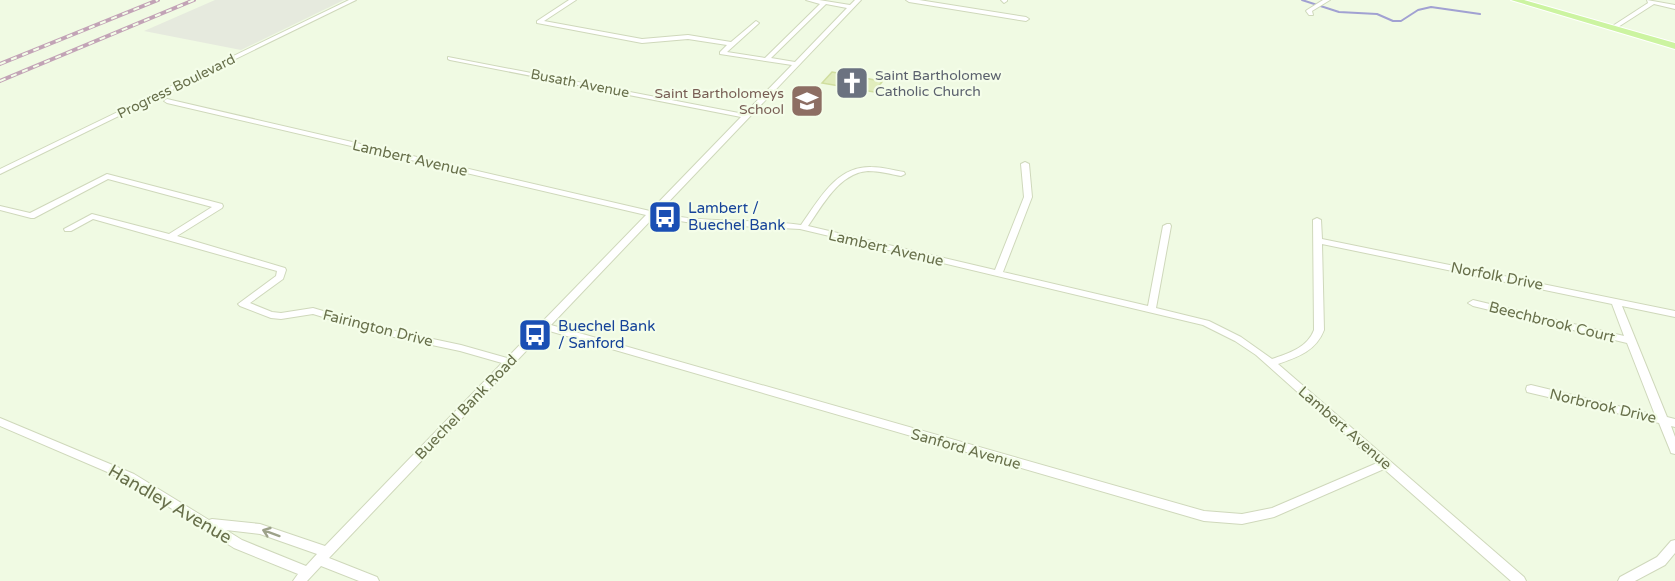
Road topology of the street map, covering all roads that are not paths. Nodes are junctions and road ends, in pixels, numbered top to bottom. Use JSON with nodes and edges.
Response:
{"nodes":[{"id":1,"x":353,"y":0,"type":"edge"},
{"id":2,"x":573,"y":0,"type":"edge"},
{"id":3,"x":809,"y":0,"type":"edge"},
{"id":4,"x":858,"y":0,"type":"edge"},
{"id":5,"x":909,"y":0,"type":"edge"},
{"id":6,"x":1515,"y":0,"type":"edge"},
{"id":7,"x":1325,"y":1,"type":"edge"},
{"id":8,"x":1650,"y":1,"type":"edge"},
{"id":9,"x":824,"y":3,"type":"junction"},
{"id":10,"x":852,"y":7,"type":"junction"},
{"id":11,"x":1675,"y":7,"type":"edge"},
{"id":12,"x":1311,"y":14,"type":"dead end"},
{"id":13,"x":1026,"y":19,"type":"dead end"},
{"id":14,"x":756,"y":23,"type":"dead end"},
{"id":15,"x":1613,"y":28,"type":"junction"},
{"id":16,"x":732,"y":44,"type":"junction"},
{"id":17,"x":1675,"y":46,"type":"edge"},
{"id":18,"x":450,"y":58,"type":"dead end"},
{"id":19,"x":766,"y":60,"type":"junction"},
{"id":20,"x":796,"y":64,"type":"junction"},
{"id":21,"x":167,"y":101,"type":"dead end"},
{"id":22,"x":745,"y":116,"type":"junction"},
{"id":23,"x":1025,"y":164,"type":"dead end"},
{"id":24,"x":0,"y":172,"type":"edge"},
{"id":25,"x":901,"y":174,"type":"dead end"},
{"id":26,"x":0,"y":208,"type":"edge"},
{"id":27,"x":652,"y":214,"type":"junction"},
{"id":28,"x":1317,"y":220,"type":"dead end"},
{"id":29,"x":1167,"y":226,"type":"dead end"},
{"id":30,"x":803,"y":228,"type":"junction"},
{"id":31,"x":68,"y":229,"type":"dead end"},
{"id":32,"x":170,"y":237,"type":"junction"},
{"id":33,"x":1318,"y":241,"type":"junction"},
{"id":34,"x":998,"y":273,"type":"junction"},
{"id":35,"x":1615,"y":301,"type":"junction"},
{"id":36,"x":1473,"y":303,"type":"dead end"},
{"id":37,"x":1152,"y":308,"type":"junction"},
{"id":38,"x":1675,"y":314,"type":"edge"},
{"id":39,"x":543,"y":326,"type":"junction"},
{"id":40,"x":1632,"y":341,"type":"junction"},
{"id":41,"x":509,"y":362,"type":"junction"},
{"id":42,"x":1271,"y":363,"type":"junction"},
{"id":43,"x":1532,"y":389,"type":"dead end"},
{"id":44,"x":1670,"y":421,"type":"edge"},
{"id":45,"x":0,"y":422,"type":"edge"},
{"id":46,"x":1675,"y":450,"type":"edge"},
{"id":47,"x":1385,"y":464,"type":"junction"},
{"id":48,"x":209,"y":524,"type":"junction"},
{"id":49,"x":1675,"y":545,"type":"edge"},
{"id":50,"x":323,"y":556,"type":"junction"},
{"id":51,"x":303,"y":577,"type":"edge"},
{"id":52,"x":373,"y":581,"type":"edge"},
{"id":53,"x":1520,"y":581,"type":"edge"},
{"id":54,"x":1624,"y":581,"type":"edge"}],
"edges":[{"from":1,"to":24,"type":"street","name":"Progress Boulevard"},
{"from":2,"to":16,"type":"street"},
{"from":3,"to":9,"type":"street"},
{"from":4,"to":10,"type":"street","name":"Buechel Bank Road"},
{"from":5,"to":13,"type":"street"},
{"from":6,"to":15,"type":"main road"},
{"from":7,"to":12,"type":"street"},
{"from":8,"to":11,"type":"street"},
{"from":8,"to":15,"type":"street"},
{"from":9,"to":10,"type":"street"},
{"from":9,"to":19,"type":"street"},
{"from":10,"to":20,"type":"street","name":"Buechel Bank Road"},
{"from":14,"to":16,"type":"street"},
{"from":15,"to":17,"type":"main road"},
{"from":16,"to":19,"type":"street"},
{"from":18,"to":22,"type":"street","name":"Busath Avenue"},
{"from":19,"to":20,"type":"street"},
{"from":20,"to":22,"type":"street","name":"Buechel Bank Road"},
{"from":21,"to":27,"type":"street","name":"Lambert Avenue"},
{"from":22,"to":27,"type":"street","name":"Buechel Bank Road"},
{"from":23,"to":34,"type":"street"},
{"from":25,"to":30,"type":"street"},
{"from":26,"to":32,"type":"street"},
{"from":27,"to":30,"type":"street","name":"Lambert Avenue"},
{"from":27,"to":39,"type":"street","name":"Buechel Bank Road"},
{"from":28,"to":33,"type":"street"},
{"from":29,"to":37,"type":"street"},
{"from":30,"to":34,"type":"street","name":"Lambert Avenue"},
{"from":31,"to":32,"type":"street"},
{"from":32,"to":41,"type":"street","name":"Fairington Drive"},
{"from":33,"to":35,"type":"street","name":"Norfolk Drive"},
{"from":33,"to":42,"type":"street"},
{"from":34,"to":37,"type":"street","name":"Lambert Avenue"},
{"from":35,"to":38,"type":"street","name":"Norfolk Drive"},
{"from":35,"to":40,"type":"street"},
{"from":36,"to":40,"type":"street","name":"Beechbrook Court"},
{"from":37,"to":42,"type":"street","name":"Lambert Avenue"},
{"from":39,"to":41,"type":"street","name":"Buechel Bank Road"},
{"from":39,"to":47,"type":"street","name":"Sanford Avenue"},
{"from":40,"to":44,"type":"street"},
{"from":41,"to":50,"type":"street","name":"Buechel Bank Road"},
{"from":42,"to":47,"type":"street","name":"Lambert Avenue"},
{"from":43,"to":44,"type":"street","name":"Norbrook Drive"},
{"from":44,"to":46,"type":"street"},
{"from":45,"to":48,"type":"street","name":"Handley Avenue"},
{"from":47,"to":53,"type":"street","name":"Lambert Avenue"},
{"from":50,"to":48,"type":"street","one_way":true},
{"from":48,"to":51,"type":"street","name":"Handley Avenue"},
{"from":49,"to":54,"type":"street"},
{"from":50,"to":51,"type":"street","name":"Buechel Bank Road"},
{"from":50,"to":52,"type":"street"}]}
